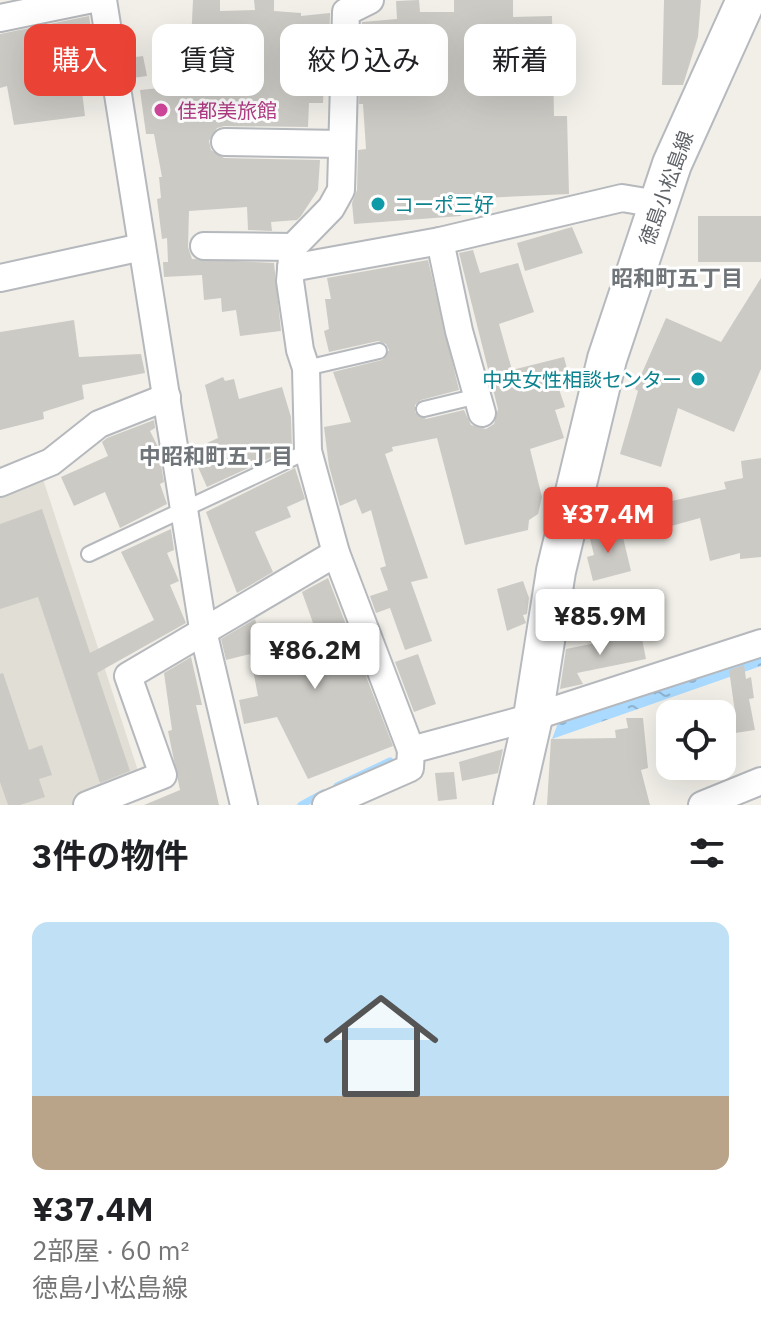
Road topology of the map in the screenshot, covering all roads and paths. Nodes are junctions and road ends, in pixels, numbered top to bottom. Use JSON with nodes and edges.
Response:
{"nodes":[{"id":1,"x":88,"y":0,"type":"edge"},
{"id":2,"x":103,"y":0,"type":"edge"},
{"id":3,"x":370,"y":0,"type":"edge"},
{"id":4,"x":746,"y":0,"type":"edge"},
{"id":5,"x":0,"y":18,"type":"edge"},
{"id":6,"x":225,"y":142,"type":"dead end"},
{"id":7,"x":342,"y":144,"type":"junction"},
{"id":8,"x":658,"y":204,"type":"junction"},
{"id":9,"x":440,"y":241,"type":"junction"},
{"id":10,"x":204,"y":246,"type":"dead end"},
{"id":11,"x":142,"y":247,"type":"junction"},
{"id":12,"x":292,"y":257,"type":"junction"},
{"id":13,"x":0,"y":278,"type":"edge"},
{"id":14,"x":379,"y":351,"type":"dead end"},
{"id":15,"x":306,"y":368,"type":"junction"},
{"id":16,"x":167,"y":397,"type":"junction"},
{"id":17,"x":480,"y":404,"type":"joint"},
{"id":18,"x":424,"y":409,"type":"dead end"},
{"id":19,"x":308,"y":451,"type":"junction"},
{"id":20,"x":0,"y":483,"type":"edge"},
{"id":21,"x":185,"y":509,"type":"junction"},
{"id":22,"x":336,"y":553,"type":"junction"},
{"id":23,"x":89,"y":554,"type":"dead end"},
{"id":24,"x":204,"y":634,"type":"junction"},
{"id":25,"x":761,"y":643,"type":"edge"},
{"id":26,"x":533,"y":717,"type":"junction"},
{"id":27,"x":411,"y":750,"type":"junction"},
{"id":28,"x":761,"y":781,"type":"edge"},
{"id":29,"x":87,"y":805,"type":"edge"},
{"id":30,"x":244,"y":805,"type":"edge"},
{"id":31,"x":326,"y":805,"type":"edge"},
{"id":32,"x":513,"y":805,"type":"edge"},
{"id":33,"x":702,"y":805,"type":"edge"}],
"edges":[{"from":1,"to":5,"type":"street"},
{"from":2,"to":11,"type":"street"},
{"from":3,"to":7,"type":"street"},
{"from":4,"to":8,"type":"main road","name":"徳島小松島線"},
{"from":6,"to":7,"type":"street"},
{"from":7,"to":12,"type":"street"},
{"from":8,"to":9,"type":"street"},
{"from":8,"to":26,"type":"main road","name":"徳島小松島線"},
{"from":9,"to":12,"type":"street"},
{"from":9,"to":17,"type":"street"},
{"from":10,"to":12,"type":"street"},
{"from":11,"to":13,"type":"street"},
{"from":11,"to":16,"type":"street"},
{"from":12,"to":15,"type":"street"},
{"from":14,"to":15,"type":"lane"},
{"from":15,"to":19,"type":"street"},
{"from":16,"to":20,"type":"street"},
{"from":16,"to":21,"type":"street"},
{"from":17,"to":18,"type":"lane"},
{"from":19,"to":21,"type":"lane"},
{"from":19,"to":22,"type":"street"},
{"from":21,"to":23,"type":"lane"},
{"from":21,"to":24,"type":"street"},
{"from":22,"to":24,"type":"street"},
{"from":22,"to":27,"type":"street"},
{"from":24,"to":29,"type":"street"},
{"from":24,"to":30,"type":"street"},
{"from":25,"to":26,"type":"street"},
{"from":26,"to":27,"type":"street"},
{"from":26,"to":32,"type":"main road","name":"徳島小松島線"},
{"from":27,"to":31,"type":"street"},
{"from":28,"to":33,"type":"street"}]}
